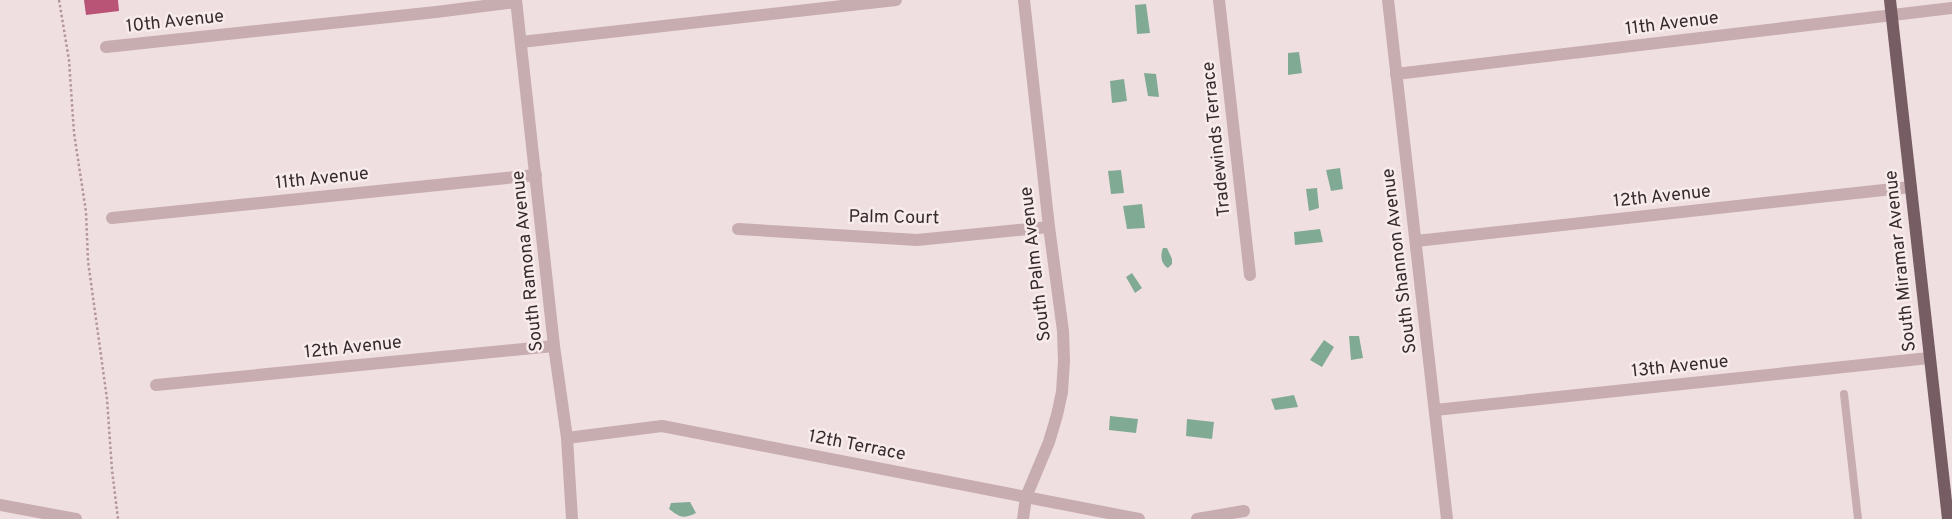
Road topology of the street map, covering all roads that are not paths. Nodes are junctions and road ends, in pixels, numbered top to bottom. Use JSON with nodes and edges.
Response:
{"nodes":[{"id":1,"x":896,"y":0,"type":"edge"},
{"id":2,"x":1024,"y":0,"type":"edge"},
{"id":3,"x":1219,"y":0,"type":"edge"},
{"id":4,"x":1388,"y":0,"type":"edge"},
{"id":5,"x":1890,"y":0,"type":"edge"},
{"id":6,"x":516,"y":1,"type":"edge"},
{"id":7,"x":1952,"y":8,"type":"edge"},
{"id":8,"x":1892,"y":16,"type":"junction"},
{"id":9,"x":521,"y":42,"type":"junction"},
{"id":10,"x":106,"y":47,"type":"dead end"},
{"id":11,"x":1396,"y":74,"type":"junction"},
{"id":12,"x":536,"y":175,"type":"junction"},
{"id":13,"x":1911,"y":188,"type":"junction"},
{"id":14,"x":112,"y":218,"type":"dead end"},
{"id":15,"x":1049,"y":227,"type":"junction"},
{"id":16,"x":738,"y":229,"type":"dead end"},
{"id":17,"x":1416,"y":241,"type":"junction"},
{"id":18,"x":1250,"y":275,"type":"dead end"},
{"id":19,"x":554,"y":346,"type":"junction"},
{"id":20,"x":1929,"y":358,"type":"junction"},
{"id":21,"x":156,"y":385,"type":"dead end"},
{"id":22,"x":1844,"y":394,"type":"dead end"},
{"id":23,"x":1435,"y":410,"type":"junction"},
{"id":24,"x":567,"y":438,"type":"junction"},
{"id":25,"x":1026,"y":497,"type":"junction"},
{"id":26,"x":0,"y":505,"type":"edge"},
{"id":27,"x":1244,"y":511,"type":"dead end"},
{"id":28,"x":76,"y":519,"type":"edge"},
{"id":29,"x":572,"y":519,"type":"edge"},
{"id":30,"x":1023,"y":519,"type":"edge"},
{"id":31,"x":1139,"y":519,"type":"edge"},
{"id":32,"x":1197,"y":519,"type":"edge"},
{"id":33,"x":1447,"y":519,"type":"edge"},
{"id":34,"x":1858,"y":519,"type":"edge"},
{"id":35,"x":1948,"y":519,"type":"edge"}],
"edges":[{"from":1,"to":9,"type":"street"},
{"from":2,"to":15,"type":"street","name":"South Palm Avenue"},
{"from":3,"to":18,"type":"street","name":"Tradewinds Terrace"},
{"from":4,"to":11,"type":"street","name":"South Shannon Avenue"},
{"from":5,"to":8,"type":"main road","name":"South Miramar Avenue"},
{"from":6,"to":9,"type":"street","name":"South Ramona Avenue"},
{"from":6,"to":10,"type":"street","name":"10th Avenue"},
{"from":7,"to":8,"type":"street","name":"11th Avenue"},
{"from":8,"to":11,"type":"street","name":"11th Avenue"},
{"from":8,"to":13,"type":"main road","name":"South Miramar Avenue"},
{"from":9,"to":12,"type":"street","name":"South Ramona Avenue"},
{"from":11,"to":17,"type":"street","name":"South Shannon Avenue"},
{"from":12,"to":14,"type":"street","name":"11th Avenue"},
{"from":12,"to":19,"type":"street","name":"South Ramona Avenue"},
{"from":13,"to":17,"type":"street","name":"12th Avenue"},
{"from":13,"to":20,"type":"main road","name":"South Miramar Avenue"},
{"from":15,"to":16,"type":"street","name":"Palm Court"},
{"from":15,"to":25,"type":"street","name":"South Palm Avenue"},
{"from":17,"to":23,"type":"street","name":"South Shannon Avenue"},
{"from":19,"to":21,"type":"street","name":"12th Avenue"},
{"from":19,"to":24,"type":"street","name":"South Ramona Avenue"},
{"from":20,"to":23,"type":"street","name":"13th Avenue"},
{"from":20,"to":35,"type":"main road","name":"South Miramar Avenue"},
{"from":22,"to":34,"type":"lane"},
{"from":23,"to":33,"type":"street","name":"South Shannon Avenue"},
{"from":24,"to":25,"type":"street","name":"12th Terrace"},
{"from":24,"to":29,"type":"street","name":"South Ramona Avenue"},
{"from":25,"to":30,"type":"street","name":"South Palm Avenue"},
{"from":25,"to":31,"type":"street","name":"12th Terrace"},
{"from":26,"to":28,"type":"street"},
{"from":27,"to":32,"type":"street"}]}
